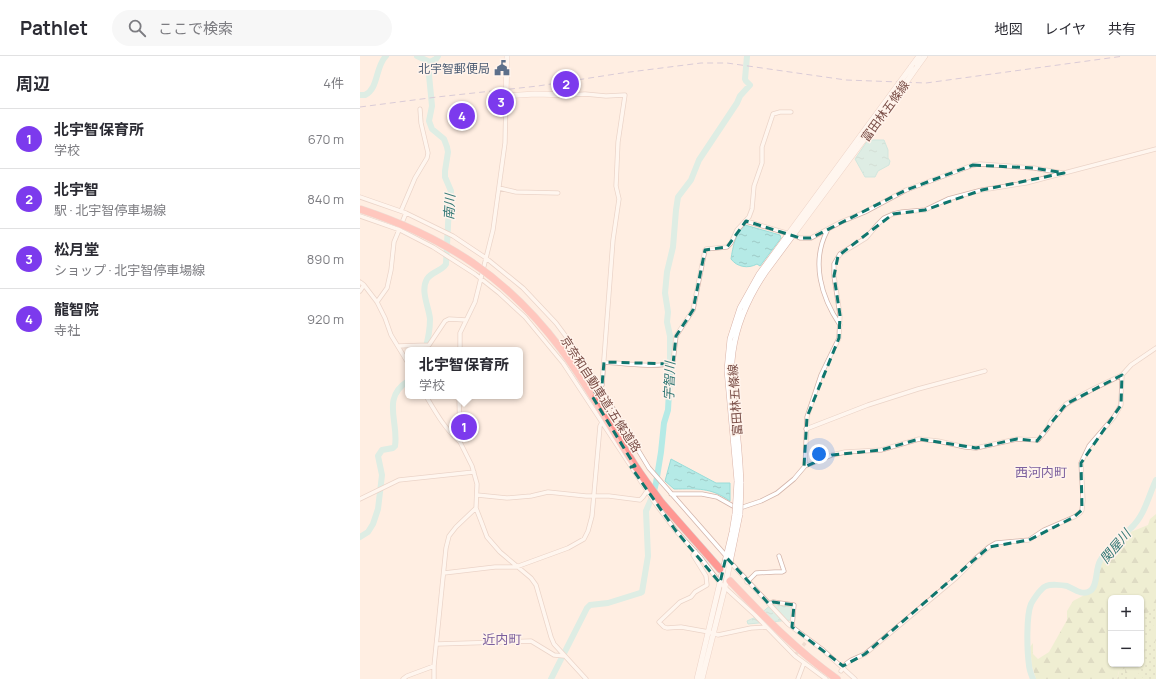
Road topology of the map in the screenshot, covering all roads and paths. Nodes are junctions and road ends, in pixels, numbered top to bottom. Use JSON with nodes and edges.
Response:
{"nodes":[{"id":1,"x":507,"y":56,"type":"edge"},
{"id":2,"x":919,"y":56,"type":"edge"},
{"id":3,"x":925,"y":56,"type":"edge"},
{"id":4,"x":914,"y":67,"type":"junction"},
{"id":5,"x":569,"y":95,"type":"joint"},
{"id":6,"x":506,"y":96,"type":"junction"},
{"id":7,"x":420,"y":109,"type":"dead end"},
{"id":8,"x":791,"y":112,"type":"dead end"},
{"id":9,"x":1156,"y":149,"type":"edge"},
{"id":10,"x":1064,"y":173,"type":"junction"},
{"id":11,"x":499,"y":188,"type":"junction"},
{"id":12,"x":558,"y":193,"type":"dead end"},
{"id":13,"x":360,"y":197,"type":"edge"},
{"id":14,"x":360,"y":209,"type":"edge"},
{"id":15,"x":401,"y":212,"type":"junction"},
{"id":16,"x":406,"y":213,"type":"junction"},
{"id":17,"x":360,"y":216,"type":"edge"},
{"id":18,"x":746,"y":221,"type":"junction"},
{"id":19,"x":400,"y":230,"type":"junction"},
{"id":20,"x":827,"y":230,"type":"junction"},
{"id":21,"x":791,"y":234,"type":"junction"},
{"id":22,"x":486,"y":258,"type":"junction"},
{"id":23,"x":480,"y":279,"type":"junction"},
{"id":24,"x":360,"y":282,"type":"edge"},
{"id":25,"x":364,"y":285,"type":"junction"},
{"id":26,"x":360,"y":291,"type":"edge"},
{"id":27,"x":377,"y":302,"type":"junction"},
{"id":28,"x":466,"y":320,"type":"junction"},
{"id":29,"x":840,"y":326,"type":"junction"},
{"id":30,"x":398,"y":346,"type":"junction"},
{"id":31,"x":460,"y":347,"type":"edge"},
{"id":32,"x":1156,"y":348,"type":"edge"},
{"id":33,"x":405,"y":358,"type":"edge"},
{"id":34,"x":604,"y":362,"type":"junction"},
{"id":35,"x":985,"y":371,"type":"dead end"},
{"id":36,"x":1122,"y":375,"type":"junction"},
{"id":37,"x":600,"y":388,"type":"junction"},
{"id":38,"x":428,"y":399,"type":"edge"},
{"id":39,"x":459,"y":399,"type":"edge"},
{"id":40,"x":588,"y":400,"type":"junction"},
{"id":41,"x":615,"y":413,"type":"junction"},
{"id":42,"x":602,"y":422,"type":"junction"},
{"id":43,"x":806,"y":429,"type":"junction"},
{"id":44,"x":460,"y":442,"type":"junction"},
{"id":45,"x":645,"y":462,"type":"junction"},
{"id":46,"x":805,"y":466,"type":"junction"},
{"id":47,"x":631,"y":467,"type":"junction"},
{"id":48,"x":474,"y":472,"type":"junction"},
{"id":49,"x":647,"y":491,"type":"junction"},
{"id":50,"x":671,"y":494,"type":"junction"},
{"id":51,"x":477,"y":495,"type":"junction"},
{"id":52,"x":594,"y":495,"type":"junction"},
{"id":53,"x":360,"y":499,"type":"edge"},
{"id":54,"x":658,"y":502,"type":"junction"},
{"id":55,"x":476,"y":508,"type":"junction"},
{"id":56,"x":737,"y":514,"type":"junction"},
{"id":57,"x":695,"y":551,"type":"junction"},
{"id":58,"x":726,"y":556,"type":"junction"},
{"id":59,"x":779,"y":556,"type":"dead end"},
{"id":60,"x":730,"y":562,"type":"junction"},
{"id":61,"x":516,"y":567,"type":"junction"},
{"id":62,"x":720,"y":569,"type":"dead end"},
{"id":63,"x":444,"y":573,"type":"junction"},
{"id":64,"x":730,"y":580,"type":"dead end"},
{"id":65,"x":747,"y":582,"type":"junction"},
{"id":66,"x":720,"y":583,"type":"junction"},
{"id":67,"x":725,"y":587,"type":"junction"},
{"id":68,"x":769,"y":604,"type":"junction"},
{"id":69,"x":757,"y":614,"type":"junction"},
{"id":70,"x":790,"y":625,"type":"junction"},
{"id":71,"x":769,"y":626,"type":"junction"},
{"id":72,"x":711,"y":633,"type":"junction"},
{"id":73,"x":437,"y":644,"type":"junction"},
{"id":74,"x":564,"y":656,"type":"junction"},
{"id":75,"x":804,"y":663,"type":"junction"},
{"id":76,"x":434,"y":666,"type":"junction"},
{"id":77,"x":842,"y":669,"type":"junction"},
{"id":78,"x":403,"y":679,"type":"edge"},
{"id":79,"x":434,"y":679,"type":"edge"},
{"id":80,"x":586,"y":679,"type":"edge"},
{"id":81,"x":697,"y":679,"type":"edge"},
{"id":82,"x":702,"y":679,"type":"edge"},
{"id":83,"x":798,"y":679,"type":"edge"},
{"id":84,"x":826,"y":679,"type":"edge"},
{"id":85,"x":837,"y":679,"type":"edge"},
{"id":86,"x":855,"y":679,"type":"edge"}],
"edges":[{"from":1,"to":6,"type":"main road"},
{"from":2,"to":4,"type":"main road","name":"富田林五條線"},
{"from":3,"to":4,"type":"main road","name":"富田林五條線"},
{"from":4,"to":21,"type":"main road","name":"富田林五條線","bridge":true},
{"from":5,"to":6,"type":"main road"},
{"from":5,"to":34,"type":"street"},
{"from":6,"to":11,"type":"street"},
{"from":7,"to":15,"type":"street"},
{"from":8,"to":18,"type":"street"},
{"from":9,"to":10,"type":"street"},
{"from":10,"to":20,"type":"street"},
{"from":10,"to":29,"type":"street"},
{"from":11,"to":12,"type":"street"},
{"from":11,"to":22,"type":"street"},
{"from":13,"to":15,"type":"street"},
{"from":14,"to":54,"type":"highway","name":"京奈和自動車道;五條道路","bridge":true},
{"from":15,"to":16,"type":"street"},
{"from":16,"to":19,"type":"street"},
{"from":16,"to":22,"type":"street"},
{"from":17,"to":19,"type":"street"},
{"from":18,"to":21,"type":"street"},
{"from":18,"to":34,"type":"street"},
{"from":19,"to":23,"type":"street"},
{"from":19,"to":27,"type":"street"},
{"from":20,"to":21,"type":"street"},
{"from":20,"to":29,"type":"street"},
{"from":21,"to":56,"type":"main road","name":"富田林五條線","bridge":true},
{"from":22,"to":23,"type":"street"},
{"from":22,"to":37,"type":"street"},
{"from":23,"to":28,"type":"street"},
{"from":23,"to":40,"type":"street"},
{"from":24,"to":25,"type":"street"},
{"from":25,"to":26,"type":"street"},
{"from":25,"to":27,"type":"street"},
{"from":27,"to":30,"type":"street"},
{"from":28,"to":30,"type":"street"},
{"from":28,"to":31,"type":"street"},
{"from":29,"to":43,"type":"street"},
{"from":30,"to":33,"type":"street"},
{"from":32,"to":36,"type":"street"},
{"from":34,"to":37,"type":"street"},
{"from":35,"to":43,"type":"street"},
{"from":36,"to":46,"type":"street"},
{"from":36,"to":77,"type":"street"},
{"from":37,"to":40,"type":"street"},
{"from":37,"to":41,"type":"street"},
{"from":38,"to":44,"type":"street"},
{"from":39,"to":44,"type":"street"},
{"from":40,"to":42,"type":"street"},
{"from":41,"to":42,"type":"street"},
{"from":41,"to":45,"type":"street"},
{"from":42,"to":47,"type":"street"},
{"from":42,"to":52,"type":"street"},
{"from":43,"to":46,"type":"street"},
{"from":44,"to":48,"type":"street"},
{"from":45,"to":47,"type":"street"},
{"from":45,"to":50,"type":"street"},
{"from":46,"to":50,"type":"street"},
{"from":47,"to":49,"type":"street"},
{"from":48,"to":51,"type":"street"},
{"from":48,"to":53,"type":"street"},
{"from":49,"to":52,"type":"street"},
{"from":49,"to":54,"type":"street"},
{"from":50,"to":58,"type":"street"},
{"from":51,"to":52,"type":"street"},
{"from":51,"to":55,"type":"street"},
{"from":52,"to":61,"type":"street"},
{"from":54,"to":57,"type":"street"},
{"from":54,"to":62,"type":"highway","name":"京奈和自動車道;五條道路"},
{"from":55,"to":61,"type":"street"},
{"from":55,"to":63,"type":"street"},
{"from":56,"to":58,"type":"main road","name":"富田林五條線"},
{"from":56,"to":60,"type":"main road","name":"富田林五條線"},
{"from":57,"to":66,"type":"street"},
{"from":57,"to":72,"type":"street"},
{"from":58,"to":60,"type":"street"},
{"from":58,"to":66,"type":"main road","name":"富田林五條線"},
{"from":59,"to":65,"type":"street"},
{"from":60,"to":65,"type":"street"},
{"from":60,"to":67,"type":"main road","name":"富田林五條線"},
{"from":61,"to":63,"type":"street"},
{"from":61,"to":74,"type":"street"},
{"from":63,"to":73,"type":"street"},
{"from":64,"to":69,"type":"highway"},
{"from":65,"to":68,"type":"street"},
{"from":66,"to":67,"type":"street"},
{"from":66,"to":72,"type":"main road","name":"富田林五條線"},
{"from":67,"to":69,"type":"street"},
{"from":67,"to":72,"type":"main road","name":"富田林五條線"},
{"from":68,"to":70,"type":"street"},
{"from":68,"to":70,"type":"street"},
{"from":69,"to":71,"type":"highway"},
{"from":70,"to":77,"type":"street"},
{"from":71,"to":72,"type":"street"},
{"from":71,"to":75,"type":"street"},
{"from":71,"to":85,"type":"highway"},
{"from":72,"to":81,"type":"main road","name":"富田林五條線"},
{"from":72,"to":82,"type":"main road","name":"富田林五條線"},
{"from":73,"to":74,"type":"street"},
{"from":73,"to":76,"type":"street"},
{"from":74,"to":80,"type":"street"},
{"from":75,"to":83,"type":"street"},
{"from":75,"to":84,"type":"street"},
{"from":76,"to":78,"type":"street"},
{"from":76,"to":79,"type":"street"},
{"from":77,"to":86,"type":"street"}]}
